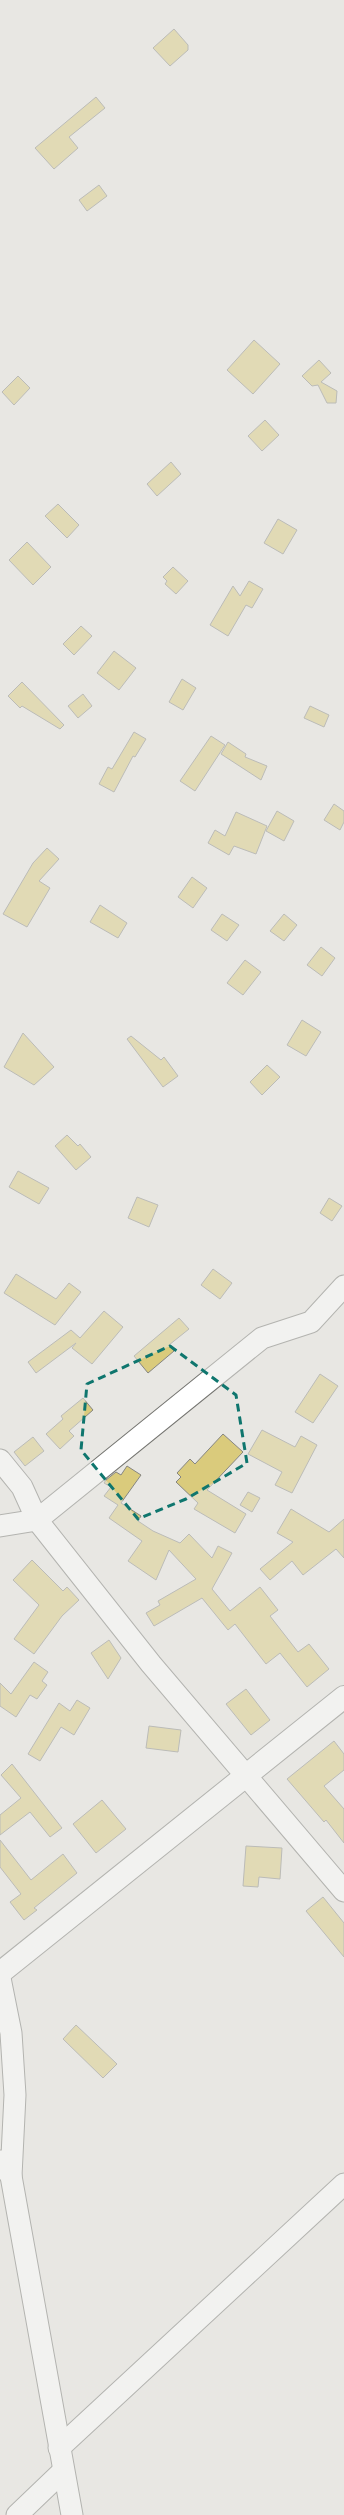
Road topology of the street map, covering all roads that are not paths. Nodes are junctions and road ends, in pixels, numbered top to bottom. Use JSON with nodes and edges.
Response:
{"nodes":[{"id":1,"x":344,"y":1286,"type":"edge"},
{"id":2,"x":0,"y":1460,"type":"edge"},
{"id":3,"x":37,"y":1520,"type":"junction"},
{"id":4,"x":0,"y":1526,"type":"edge"},
{"id":5,"x":344,"y":1697,"type":"edge"},
{"id":6,"x":246,"y":1774,"type":"junction"},
{"id":7,"x":344,"y":1891,"type":"edge"},
{"id":8,"x":0,"y":1973,"type":"edge"},
{"id":9,"x":0,"y":1978,"type":"edge"},
{"id":10,"x":5,"y":2169,"type":"edge"},
{"id":11,"x":344,"y":2184,"type":"edge"},
{"id":12,"x":59,"y":2448,"type":"junction"},
{"id":13,"x":63,"y":2471,"type":"junction"},
{"id":14,"x":17,"y":2515,"type":"edge"},
{"id":15,"x":72,"y":2515,"type":"edge"}],
"edges":[{"from":1,"to":3,"type":"street"},
{"from":2,"to":3,"type":"street"},
{"from":3,"to":4,"type":"street"},
{"from":3,"to":6,"type":"street"},
{"from":5,"to":6,"type":"main road"},
{"from":6,"to":7,"type":"street"},
{"from":6,"to":8,"type":"main road"},
{"from":9,"to":10,"type":"street"},
{"from":10,"to":12,"type":"street"},
{"from":11,"to":12,"type":"street"},
{"from":12,"to":13,"type":"street"},
{"from":13,"to":14,"type":"street"},
{"from":13,"to":15,"type":"street"}]}
